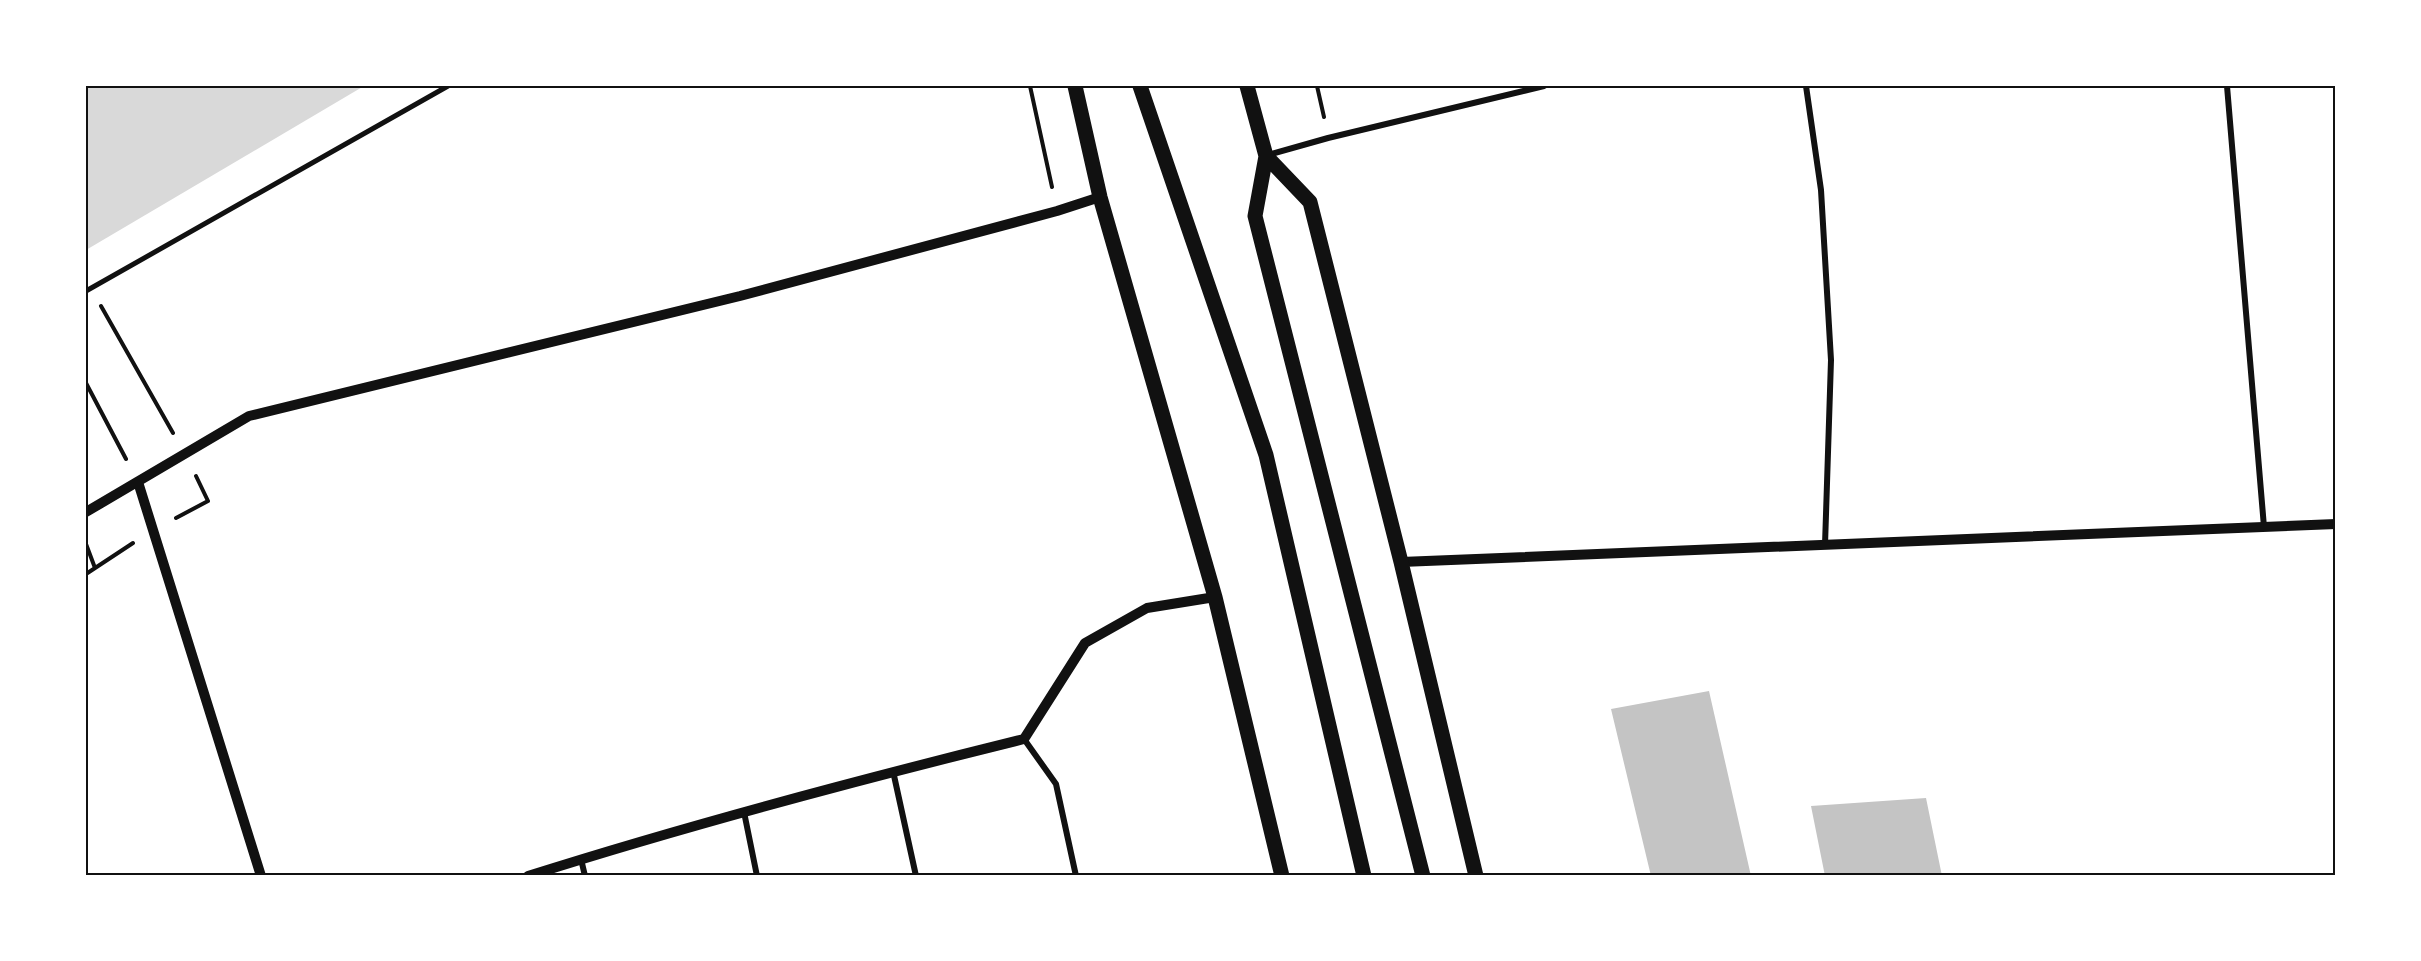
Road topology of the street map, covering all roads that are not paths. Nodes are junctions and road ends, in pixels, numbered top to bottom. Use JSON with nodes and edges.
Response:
{"nodes":[{"id":1,"x":448,"y":86,"type":"edge"},
{"id":2,"x":1075,"y":86,"type":"edge"},
{"id":3,"x":1140,"y":86,"type":"edge"},
{"id":4,"x":1247,"y":86,"type":"edge"},
{"id":5,"x":1544,"y":86,"type":"edge"},
{"id":6,"x":1806,"y":86,"type":"edge"},
{"id":7,"x":2227,"y":86,"type":"edge"},
{"id":8,"x":1266,"y":156,"type":"junction"},
{"id":9,"x":1100,"y":197,"type":"junction"},
{"id":10,"x":86,"y":291,"type":"edge"},
{"id":11,"x":138,"y":482,"type":"junction"},
{"id":12,"x":86,"y":512,"type":"edge"},
{"id":13,"x":2336,"y":524,"type":"edge"},
{"id":14,"x":2264,"y":527,"type":"junction"},
{"id":15,"x":1825,"y":546,"type":"junction"},
{"id":16,"x":1401,"y":562,"type":"junction"},
{"id":17,"x":1215,"y":597,"type":"junction"},
{"id":18,"x":1024,"y":740,"type":"junction"},
{"id":19,"x":894,"y":771,"type":"junction"},
{"id":20,"x":744,"y":812,"type":"junction"},
{"id":21,"x":581,"y":859,"type":"junction"},
{"id":22,"x":261,"y":876,"type":"edge"},
{"id":23,"x":528,"y":876,"type":"edge"},
{"id":24,"x":585,"y":876,"type":"edge"},
{"id":25,"x":757,"y":876,"type":"edge"},
{"id":26,"x":916,"y":876,"type":"edge"},
{"id":27,"x":1076,"y":876,"type":"edge"},
{"id":28,"x":1282,"y":876,"type":"edge"},
{"id":29,"x":1364,"y":876,"type":"edge"},
{"id":30,"x":1423,"y":876,"type":"edge"},
{"id":31,"x":1476,"y":876,"type":"edge"}],
"edges":[{"from":1,"to":10,"type":"street"},
{"from":2,"to":9,"type":"main road"},
{"from":3,"to":29,"type":"main road"},
{"from":4,"to":8,"type":"main road"},
{"from":5,"to":8,"type":"street"},
{"from":6,"to":15,"type":"street"},
{"from":7,"to":14,"type":"street"},
{"from":8,"to":16,"type":"main road"},
{"from":8,"to":30,"type":"main road"},
{"from":9,"to":11,"type":"street"},
{"from":9,"to":17,"type":"main road"},
{"from":11,"to":12,"type":"street"},
{"from":11,"to":22,"type":"street"},
{"from":13,"to":14,"type":"street"},
{"from":14,"to":15,"type":"street"},
{"from":15,"to":16,"type":"street"},
{"from":16,"to":31,"type":"main road"},
{"from":17,"to":18,"type":"street"},
{"from":17,"to":28,"type":"main road"},
{"from":18,"to":19,"type":"street"},
{"from":18,"to":27,"type":"street"},
{"from":19,"to":20,"type":"street"},
{"from":19,"to":26,"type":"street"},
{"from":20,"to":21,"type":"street"},
{"from":20,"to":25,"type":"street"},
{"from":21,"to":23,"type":"street"},
{"from":21,"to":24,"type":"street"}]}
